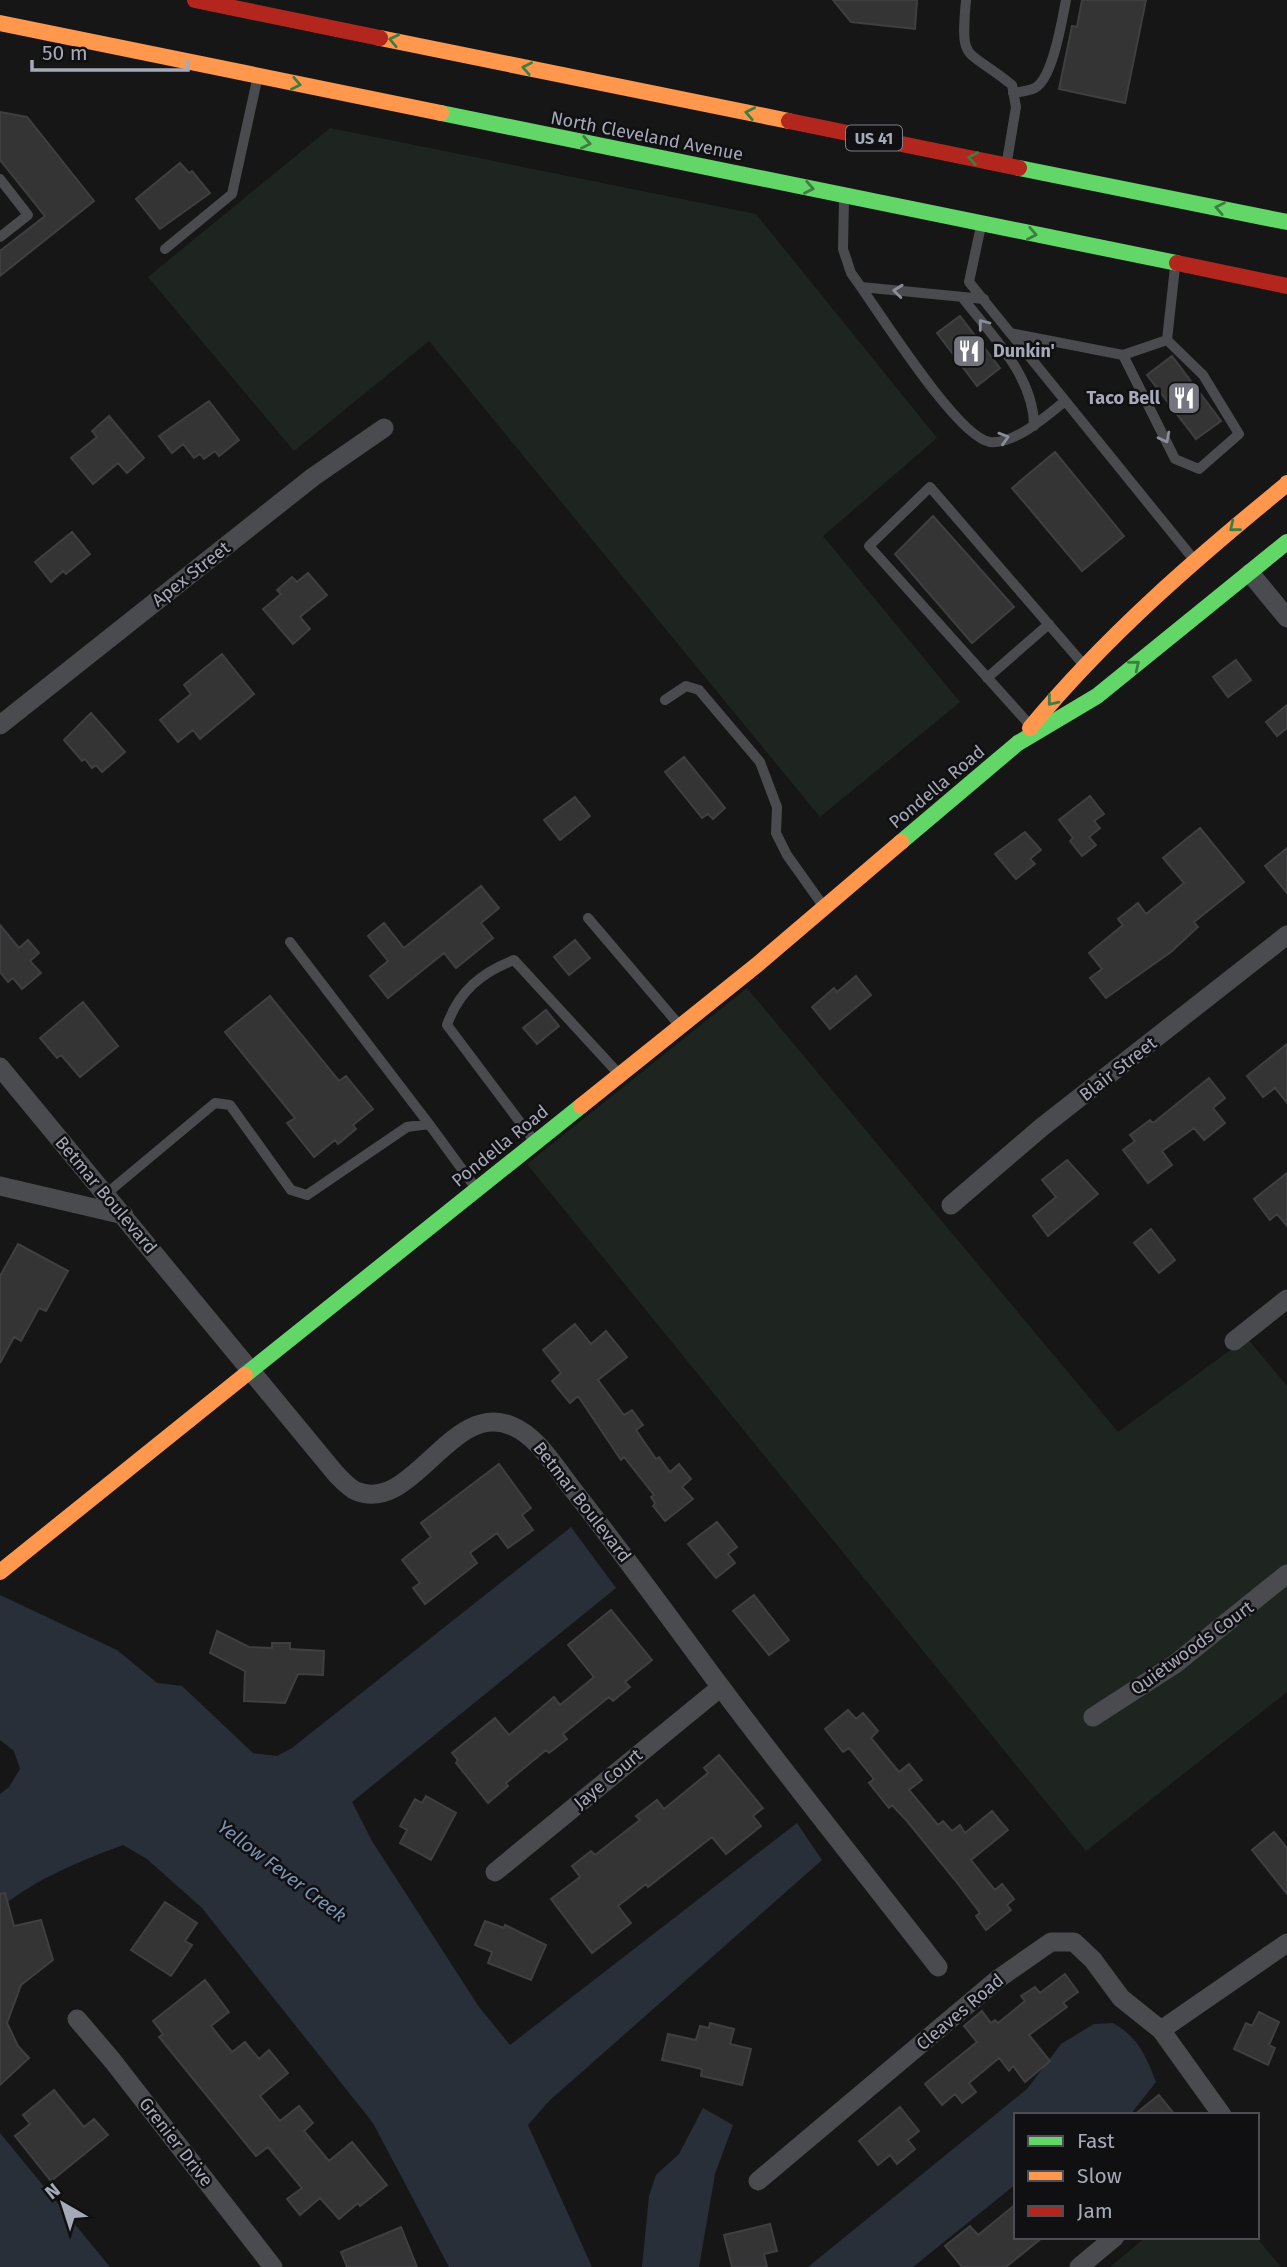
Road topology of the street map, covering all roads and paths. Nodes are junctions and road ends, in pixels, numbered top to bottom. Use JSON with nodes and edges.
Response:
{"nodes":[{"id":1,"x":195,"y":0,"type":"edge"},
{"id":2,"x":966,"y":0,"type":"edge"},
{"id":3,"x":1066,"y":0,"type":"edge"},
{"id":4,"x":0,"y":23,"type":"edge"},
{"id":5,"x":258,"y":77,"type":"junction"},
{"id":6,"x":1013,"y":93,"type":"junction"},
{"id":7,"x":1007,"y":165,"type":"junction"},
{"id":8,"x":0,"y":179,"type":"edge"},
{"id":9,"x":844,"y":195,"type":"junction"},
{"id":10,"x":1287,"y":222,"type":"edge"},
{"id":11,"x":981,"y":223,"type":"junction"},
{"id":12,"x":0,"y":237,"type":"edge"},
{"id":13,"x":165,"y":248,"type":"dead end"},
{"id":14,"x":1176,"y":263,"type":"junction"},
{"id":15,"x":1279,"y":284,"type":"edge"},
{"id":16,"x":862,"y":287,"type":"junction"},
{"id":17,"x":1287,"y":295,"type":"edge"},
{"id":18,"x":962,"y":297,"type":"junction"},
{"id":19,"x":984,"y":299,"type":"junction"},
{"id":20,"x":1010,"y":333,"type":"junction"},
{"id":21,"x":1167,"y":340,"type":"junction"},
{"id":22,"x":1123,"y":355,"type":"junction"},
{"id":23,"x":1065,"y":401,"type":"junction"},
{"id":24,"x":1034,"y":426,"type":"junction"},
{"id":25,"x":384,"y":428,"type":"dead end"},
{"id":26,"x":1287,"y":484,"type":"edge"},
{"id":27,"x":1287,"y":542,"type":"edge"},
{"id":28,"x":1195,"y":562,"type":"junction"},
{"id":29,"x":1250,"y":573,"type":"junction"},
{"id":30,"x":1287,"y":618,"type":"edge"},
{"id":31,"x":1049,"y":624,"type":"junction"},
{"id":32,"x":1084,"y":664,"type":"junction"},
{"id":33,"x":987,"y":678,"type":"junction"},
{"id":34,"x":665,"y":700,"type":"dead end"},
{"id":35,"x":0,"y":725,"type":"edge"},
{"id":36,"x":1031,"y":727,"type":"junction"},
{"id":37,"x":1018,"y":743,"type":"junction"},
{"id":38,"x":824,"y":907,"type":"junction"},
{"id":39,"x":588,"y":918,"type":"dead end"},
{"id":40,"x":1287,"y":935,"type":"edge"},
{"id":41,"x":290,"y":942,"type":"dead end"},
{"id":42,"x":680,"y":1026,"type":"junction"},
{"id":43,"x":0,"y":1068,"type":"edge"},
{"id":44,"x":620,"y":1075,"type":"junction"},
{"id":45,"x":429,"y":1124,"type":"junction"},
{"id":46,"x":535,"y":1143,"type":"junction"},
{"id":47,"x":0,"y":1186,"type":"edge"},
{"id":48,"x":477,"y":1189,"type":"junction"},
{"id":49,"x":106,"y":1194,"type":"junction"},
{"id":50,"x":951,"y":1205,"type":"dead end"},
{"id":51,"x":124,"y":1215,"type":"junction"},
{"id":52,"x":1287,"y":1299,"type":"edge"},
{"id":53,"x":1234,"y":1341,"type":"dead end"},
{"id":54,"x":251,"y":1370,"type":"junction"},
{"id":55,"x":0,"y":1572,"type":"edge"},
{"id":56,"x":1287,"y":1574,"type":"edge"},
{"id":57,"x":721,"y":1687,"type":"junction"},
{"id":58,"x":1093,"y":1717,"type":"dead end"},
{"id":59,"x":495,"y":1872,"type":"dead end"},
{"id":60,"x":1287,"y":1943,"type":"edge"},
{"id":61,"x":938,"y":1967,"type":"dead end"},
{"id":62,"x":77,"y":2019,"type":"dead end"},
{"id":63,"x":1161,"y":2030,"type":"junction"},
{"id":64,"x":1221,"y":2113,"type":"edge"},
{"id":65,"x":758,"y":2181,"type":"dead end"},
{"id":66,"x":1113,"y":2239,"type":"edge"},
{"id":67,"x":272,"y":2267,"type":"edge"},
{"id":68,"x":1079,"y":2267,"type":"edge"}],
"edges":[{"from":7,"to":1,"type":"main road","number":"US 41","one_way":true},
{"from":2,"to":6,"type":"lane"},
{"from":3,"to":6,"type":"lane"},
{"from":4,"to":5,"type":"main road","name":"North Cleveland Avenue"},
{"from":5,"to":9,"type":"main road","name":"North Cleveland Avenue","one_way":true},
{"from":5,"to":13,"type":"lane"},
{"from":6,"to":7,"type":"lane"},
{"from":10,"to":7,"type":"main road","number":"US 41","one_way":true},
{"from":8,"to":12,"type":"lane"},
{"from":9,"to":11,"type":"main road","name":"North Cleveland Avenue"},
{"from":9,"to":16,"type":"lane"},
{"from":11,"to":14,"type":"main road","name":"North Cleveland Avenue","one_way":true},
{"from":11,"to":19,"type":"lane"},
{"from":14,"to":15,"type":"main road","name":"North Cleveland Avenue"},
{"from":14,"to":21,"type":"lane"},
{"from":15,"to":17,"type":"main road"},
{"from":18,"to":16,"type":"lane","one_way":true},
{"from":16,"to":24,"type":"lane","one_way":true},
{"from":18,"to":19,"type":"lane"},
{"from":24,"to":18,"type":"lane","one_way":true},
{"from":19,"to":20,"type":"lane"},
{"from":20,"to":22,"type":"lane"},
{"from":20,"to":23,"type":"lane"},
{"from":21,"to":22,"type":"lane"},
{"from":22,"to":21,"type":"lane","one_way":true},
{"from":23,"to":24,"type":"lane"},
{"from":23,"to":28,"type":"lane"},
{"from":25,"to":35,"type":"street","name":"Apex Street"},
{"from":26,"to":28,"type":"main road","name":"Pondella Road","one_way":true},
{"from":27,"to":29,"type":"main road","name":"Pondella Road"},
{"from":28,"to":32,"type":"main road","name":"Pondella Road"},
{"from":29,"to":30,"type":"street"},
{"from":37,"to":29,"type":"main road","name":"Pondella Road","one_way":true},
{"from":31,"to":32,"type":"lane"},
{"from":31,"to":33,"type":"lane"},
{"from":31,"to":33,"type":"lane"},
{"from":32,"to":36,"type":"main road","name":"Pondella Road","one_way":true},
{"from":33,"to":36,"type":"lane"},
{"from":34,"to":38,"type":"lane"},
{"from":36,"to":37,"type":"main road","name":"Pondella Road"},
{"from":37,"to":38,"type":"main road","name":"Pondella Road"},
{"from":38,"to":42,"type":"main road","name":"Pondella Road"},
{"from":39,"to":42,"type":"lane"},
{"from":40,"to":50,"type":"street","name":"Blair Street"},
{"from":41,"to":45,"type":"lane"},
{"from":42,"to":44,"type":"main road","name":"Pondella Road"},
{"from":43,"to":49,"type":"street","name":"Betmar Boulevard"},
{"from":44,"to":46,"type":"main road","name":"Pondella Road"},
{"from":44,"to":46,"type":"lane"},
{"from":45,"to":48,"type":"lane"},
{"from":45,"to":49,"type":"lane"},
{"from":46,"to":48,"type":"main road","name":"Pondella Road"},
{"from":47,"to":51,"type":"street"},
{"from":48,"to":54,"type":"main road","name":"Pondella Road"},
{"from":49,"to":51,"type":"street","name":"Betmar Boulevard"},
{"from":51,"to":54,"type":"street","name":"Betmar Boulevard"},
{"from":52,"to":53,"type":"street"},
{"from":54,"to":55,"type":"main road","name":"Pondella Road"},
{"from":54,"to":57,"type":"street","name":"Betmar Boulevard"},
{"from":56,"to":58,"type":"street","name":"Quietwoods Court"},
{"from":57,"to":59,"type":"street","name":"Jaye Court"},
{"from":57,"to":61,"type":"street","name":"Betmar Boulevard"},
{"from":60,"to":63,"type":"street"},
{"from":62,"to":67,"type":"street","name":"Grenier Drive"},
{"from":63,"to":64,"type":"street","name":"Cleaves Road"},
{"from":63,"to":65,"type":"street","name":"Cleaves Road"},
{"from":66,"to":68,"type":"street"}]}
